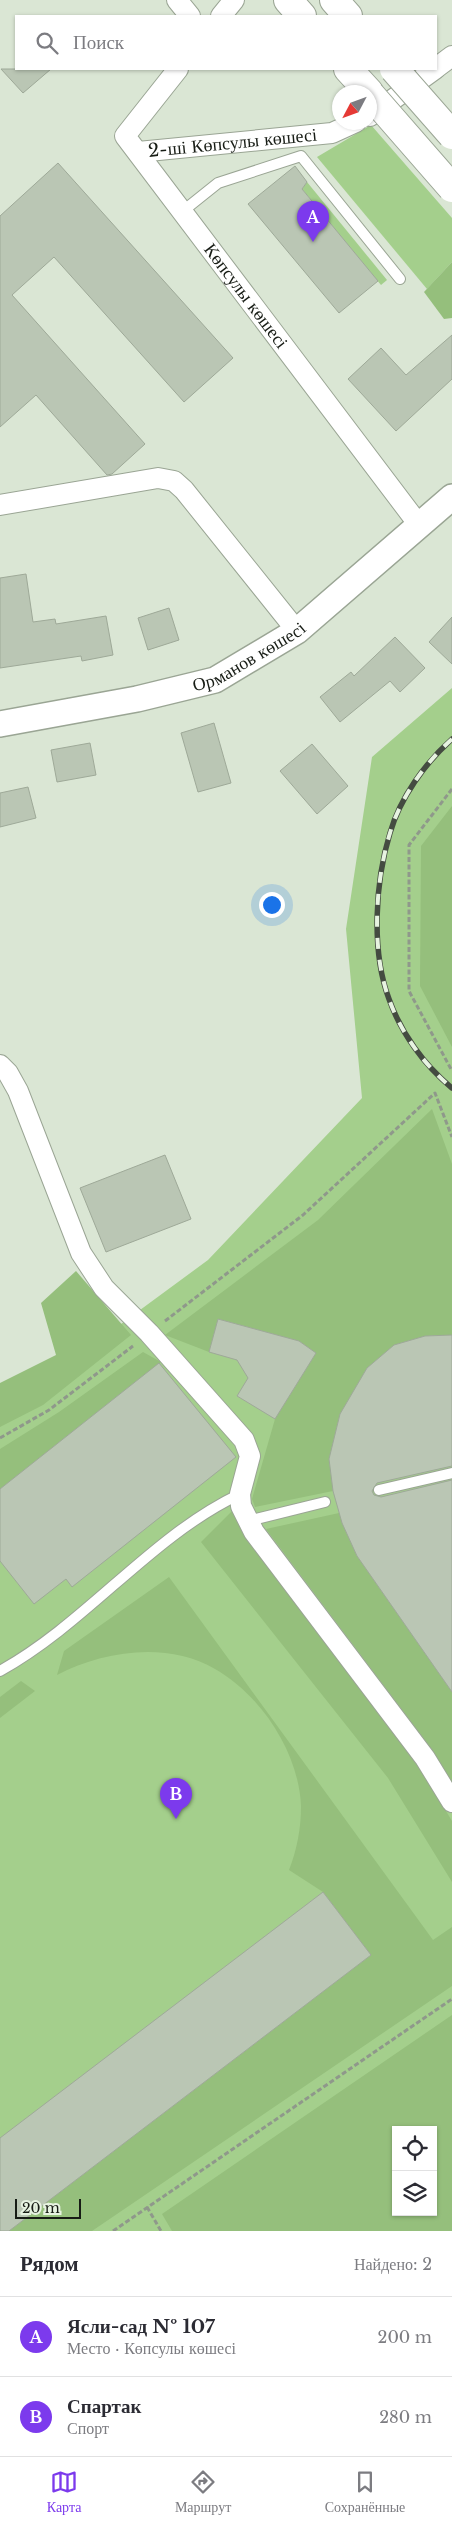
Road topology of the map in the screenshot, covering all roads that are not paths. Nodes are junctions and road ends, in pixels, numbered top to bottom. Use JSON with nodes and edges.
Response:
{"nodes":[{"id":1,"x":177,"y":0,"type":"edge"},
{"id":2,"x":234,"y":0,"type":"edge"},
{"id":3,"x":288,"y":0,"type":"edge"},
{"id":4,"x":334,"y":0,"type":"edge"},
{"id":5,"x":189,"y":15,"type":"edge"},
{"id":6,"x":222,"y":15,"type":"edge"},
{"id":7,"x":301,"y":15,"type":"edge"},
{"id":8,"x":347,"y":15,"type":"edge"},
{"id":9,"x":452,"y":56,"type":"edge"},
{"id":10,"x":437,"y":67,"type":"edge"},
{"id":11,"x":177,"y":70,"type":"edge"},
{"id":12,"x":349,"y":70,"type":"edge"},
{"id":13,"x":395,"y":70,"type":"edge"},
{"id":14,"x":432,"y":70,"type":"edge"},
{"id":15,"x":362,"y":85,"type":"edge"},
{"id":16,"x":377,"y":102,"type":"edge"},
{"id":17,"x":377,"y":111,"type":"edge"},
{"id":18,"x":339,"y":130,"type":"edge"},
{"id":19,"x":452,"y":135,"type":"edge"},
{"id":20,"x":138,"y":152,"type":"junction"},
{"id":21,"x":452,"y":188,"type":"edge"},
{"id":22,"x":183,"y":211,"type":"junction"},
{"id":23,"x":400,"y":279,"type":"dead end"},
{"id":24,"x":452,"y":497,"type":"edge"},
{"id":25,"x":0,"y":505,"type":"edge"},
{"id":26,"x":419,"y":525,"type":"junction"},
{"id":27,"x":296,"y":631,"type":"junction"},
{"id":28,"x":0,"y":724,"type":"edge"},
{"id":29,"x":0,"y":1065,"type":"edge"},
{"id":30,"x":452,"y":1473,"type":"edge"},
{"id":31,"x":379,"y":1490,"type":"dead end"},
{"id":32,"x":240,"y":1494,"type":"junction"},
{"id":33,"x":325,"y":1502,"type":"dead end"},
{"id":34,"x":248,"y":1521,"type":"junction"},
{"id":35,"x":0,"y":1671,"type":"edge"},
{"id":36,"x":452,"y":1802,"type":"edge"}],
"edges":[{"from":1,"to":5,"type":"street"},
{"from":2,"to":6,"type":"street"},
{"from":3,"to":7,"type":"main road"},
{"from":4,"to":8,"type":"main road"},
{"from":9,"to":10,"type":"street"},
{"from":11,"to":20,"type":"street","name":"Көпсулы көшесі"},
{"from":12,"to":15,"type":"main road"},
{"from":13,"to":19,"type":"main road","bridge":true},
{"from":14,"to":17,"type":"street"},
{"from":16,"to":21,"type":"main road","bridge":true},
{"from":18,"to":20,"type":"street","name":"2-ші Көпсулы көшесі"},
{"from":20,"to":22,"type":"street","name":"Көпсулы көшесі"},
{"from":22,"to":23,"type":"lane"},
{"from":22,"to":26,"type":"street","name":"Көпсулы көшесі"},
{"from":24,"to":26,"type":"street","name":"Орманов көшесі"},
{"from":25,"to":27,"type":"street"},
{"from":26,"to":27,"type":"street","name":"Орманов көшесі"},
{"from":27,"to":28,"type":"street","name":"Орманов көшесі"},
{"from":29,"to":32,"type":"street"},
{"from":30,"to":31,"type":"lane"},
{"from":32,"to":34,"type":"street"},
{"from":32,"to":35,"type":"lane"},
{"from":33,"to":34,"type":"lane"},
{"from":34,"to":36,"type":"street"}]}
